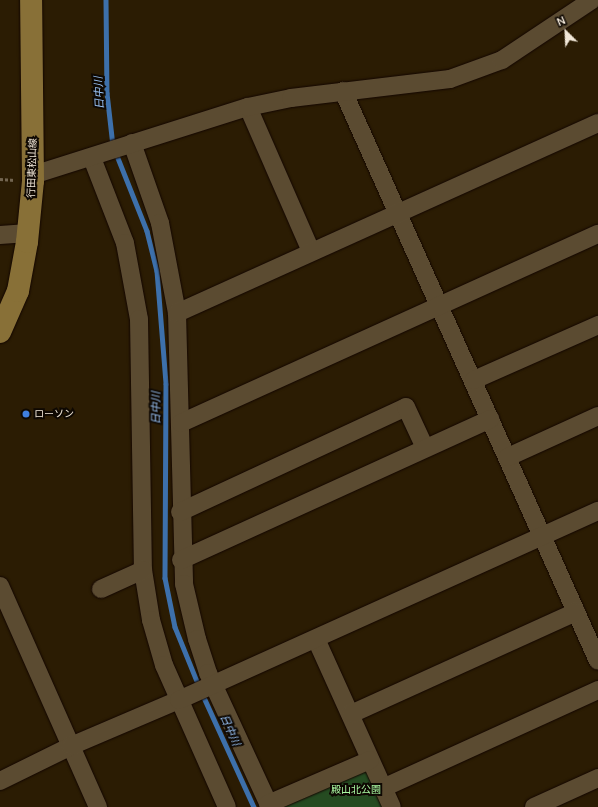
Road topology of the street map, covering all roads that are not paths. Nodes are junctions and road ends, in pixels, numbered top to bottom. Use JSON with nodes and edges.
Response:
{"nodes":[{"id":1,"x":31,"y":0,"type":"edge"},
{"id":2,"x":592,"y":0,"type":"edge"},
{"id":3,"x":343,"y":91,"type":"junction"},
{"id":4,"x":248,"y":107,"type":"junction"},
{"id":5,"x":598,"y":123,"type":"edge"},
{"id":6,"x":132,"y":143,"type":"junction"},
{"id":7,"x":92,"y":158,"type":"junction"},
{"id":8,"x":33,"y":175,"type":"junction"},
{"id":9,"x":398,"y":213,"type":"junction"},
{"id":10,"x":28,"y":233,"type":"junction"},
{"id":11,"x":598,"y":234,"type":"edge"},
{"id":12,"x":0,"y":235,"type":"edge"},
{"id":13,"x":311,"y":251,"type":"junction"},
{"id":14,"x":441,"y":306,"type":"junction"},
{"id":15,"x":177,"y":313,"type":"junction"},
{"id":16,"x":598,"y":325,"type":"edge"},
{"id":17,"x":0,"y":332,"type":"edge"},
{"id":18,"x":474,"y":380,"type":"junction"},
{"id":19,"x":598,"y":416,"type":"edge"},
{"id":20,"x":490,"y":419,"type":"junction"},
{"id":21,"x":180,"y":423,"type":"junction"},
{"id":22,"x":425,"y":448,"type":"junction"},
{"id":23,"x":508,"y":457,"type":"junction"},
{"id":24,"x":598,"y":511,"type":"edge"},
{"id":25,"x":180,"y":512,"type":"junction"},
{"id":26,"x":544,"y":536,"type":"junction"},
{"id":27,"x":181,"y":560,"type":"junction"},
{"id":28,"x":143,"y":570,"type":"junction"},
{"id":29,"x":0,"y":586,"type":"edge"},
{"id":30,"x":101,"y":589,"type":"dead end"},
{"id":31,"x":576,"y":612,"type":"junction"},
{"id":32,"x":316,"y":639,"type":"junction"},
{"id":33,"x":598,"y":661,"type":"edge"},
{"id":34,"x":214,"y":684,"type":"junction"},
{"id":35,"x":598,"y":690,"type":"edge"},
{"id":36,"x":179,"y":700,"type":"junction"},
{"id":37,"x":351,"y":714,"type":"junction"},
{"id":38,"x":71,"y":746,"type":"junction"},
{"id":39,"x":370,"y":760,"type":"junction"},
{"id":40,"x":598,"y":778,"type":"edge"},
{"id":41,"x":0,"y":781,"type":"edge"},
{"id":42,"x":383,"y":788,"type":"junction"},
{"id":43,"x":269,"y":805,"type":"edge"},
{"id":44,"x":98,"y":807,"type":"edge"},
{"id":45,"x":227,"y":807,"type":"edge"},
{"id":46,"x":392,"y":807,"type":"edge"},
{"id":47,"x":534,"y":807,"type":"edge"}],
"edges":[{"from":1,"to":8,"type":"main road","name":"行田東松山線"},
{"from":2,"to":3,"type":"street"},
{"from":3,"to":4,"type":"street"},
{"from":3,"to":9,"type":"street"},
{"from":4,"to":6,"type":"street"},
{"from":4,"to":13,"type":"street"},
{"from":5,"to":9,"type":"street"},
{"from":6,"to":7,"type":"street"},
{"from":6,"to":15,"type":"street"},
{"from":7,"to":8,"type":"street"},
{"from":7,"to":28,"type":"street"},
{"from":8,"to":10,"type":"main road","name":"行田東松山線"},
{"from":9,"to":13,"type":"street"},
{"from":9,"to":14,"type":"street"},
{"from":10,"to":12,"type":"street"},
{"from":10,"to":17,"type":"main road","name":"行田東松山線"},
{"from":11,"to":14,"type":"street"},
{"from":13,"to":15,"type":"street"},
{"from":14,"to":18,"type":"street"},
{"from":14,"to":21,"type":"street"},
{"from":15,"to":21,"type":"street"},
{"from":16,"to":18,"type":"street"},
{"from":18,"to":20,"type":"street"},
{"from":19,"to":23,"type":"street"},
{"from":20,"to":22,"type":"street"},
{"from":20,"to":23,"type":"street"},
{"from":21,"to":25,"type":"street"},
{"from":22,"to":25,"type":"street"},
{"from":22,"to":27,"type":"street"},
{"from":23,"to":26,"type":"street"},
{"from":24,"to":26,"type":"street"},
{"from":25,"to":27,"type":"street"},
{"from":26,"to":31,"type":"street"},
{"from":26,"to":32,"type":"street"},
{"from":27,"to":34,"type":"street"},
{"from":28,"to":30,"type":"street"},
{"from":28,"to":36,"type":"street"},
{"from":29,"to":38,"type":"street"},
{"from":31,"to":33,"type":"street"},
{"from":31,"to":37,"type":"street"},
{"from":32,"to":34,"type":"street"},
{"from":32,"to":37,"type":"street"},
{"from":34,"to":36,"type":"street"},
{"from":34,"to":43,"type":"street"},
{"from":35,"to":42,"type":"street"},
{"from":36,"to":38,"type":"street"},
{"from":36,"to":45,"type":"street"},
{"from":37,"to":39,"type":"street"},
{"from":38,"to":41,"type":"street"},
{"from":38,"to":44,"type":"street"},
{"from":39,"to":42,"type":"street"},
{"from":39,"to":43,"type":"street"},
{"from":40,"to":47,"type":"street"},
{"from":42,"to":46,"type":"street"}]}
